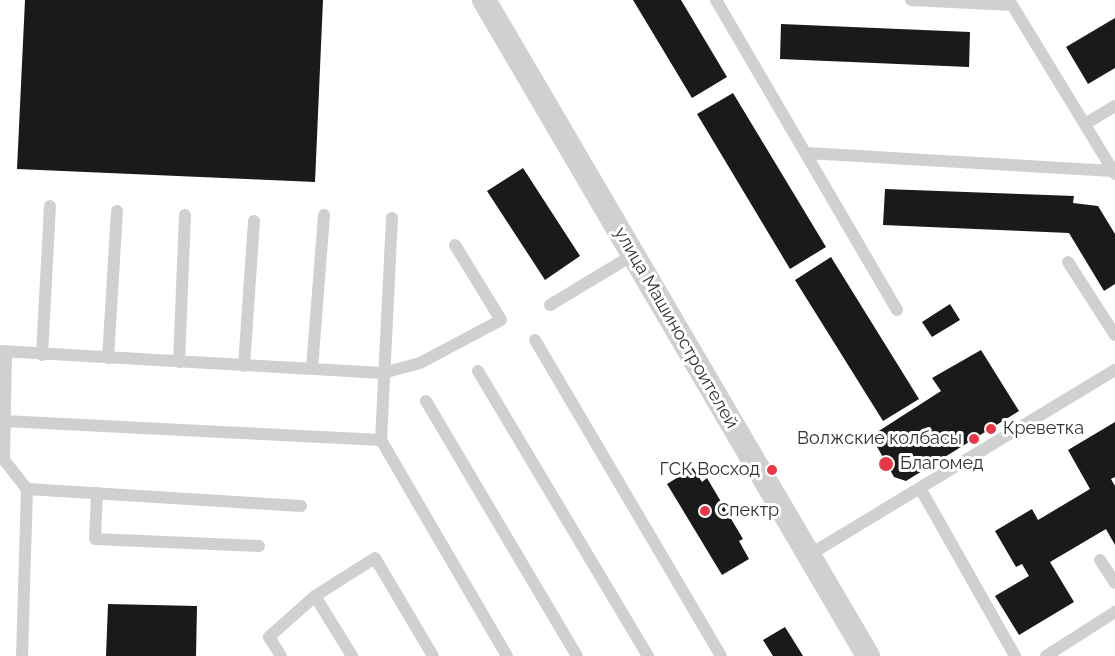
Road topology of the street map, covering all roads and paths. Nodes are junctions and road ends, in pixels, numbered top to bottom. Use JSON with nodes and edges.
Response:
{"nodes":[{"id":1,"x":484,"y":0,"type":"edge"},
{"id":2,"x":716,"y":0,"type":"edge"},
{"id":3,"x":911,"y":0,"type":"edge"},
{"id":4,"x":1010,"y":3,"type":"edge"},
{"id":5,"x":1115,"y":105,"type":"edge"},
{"id":6,"x":1084,"y":124,"type":"junction"},
{"id":7,"x":807,"y":153,"type":"junction"},
{"id":8,"x":1114,"y":173,"type":"edge"},
{"id":9,"x":50,"y":206,"type":"dead end"},
{"id":10,"x":117,"y":211,"type":"dead end"},
{"id":11,"x":185,"y":214,"type":"dead end"},
{"id":12,"x":324,"y":215,"type":"dead end"},
{"id":13,"x":392,"y":218,"type":"dead end"},
{"id":14,"x":254,"y":221,"type":"dead end"},
{"id":15,"x":455,"y":245,"type":"dead end"},
{"id":16,"x":633,"y":255,"type":"junction"},
{"id":17,"x":1068,"y":262,"type":"dead end"},
{"id":18,"x":550,"y":305,"type":"dead end"},
{"id":19,"x":897,"y":310,"type":"dead end"},
{"id":20,"x":1115,"y":335,"type":"edge"},
{"id":21,"x":535,"y":340,"type":"dead end"},
{"id":22,"x":3,"y":352,"type":"edge"},
{"id":23,"x":42,"y":355,"type":"junction"},
{"id":24,"x":108,"y":358,"type":"junction"},
{"id":25,"x":179,"y":362,"type":"junction"},
{"id":26,"x":244,"y":366,"type":"junction"},
{"id":27,"x":312,"y":369,"type":"junction"},
{"id":28,"x":1115,"y":370,"type":"edge"},
{"id":29,"x":478,"y":371,"type":"dead end"},
{"id":30,"x":383,"y":373,"type":"junction"},
{"id":31,"x":426,"y":401,"type":"dead end"},
{"id":32,"x":4,"y":421,"type":"junction"},
{"id":33,"x":381,"y":440,"type":"junction"},
{"id":34,"x":920,"y":488,"type":"junction"},
{"id":35,"x":27,"y":489,"type":"junction"},
{"id":36,"x":97,"y":494,"type":"junction"},
{"id":37,"x":301,"y":506,"type":"dead end"},
{"id":38,"x":259,"y":546,"type":"dead end"},
{"id":39,"x":809,"y":555,"type":"junction"},
{"id":40,"x":1100,"y":560,"type":"dead end"},
{"id":41,"x":1115,"y":584,"type":"edge"},
{"id":42,"x":315,"y":596,"type":"junction"},
{"id":43,"x":1115,"y":612,"type":"edge"},
{"id":44,"x":22,"y":656,"type":"edge"},
{"id":45,"x":280,"y":656,"type":"edge"},
{"id":46,"x":352,"y":656,"type":"edge"},
{"id":47,"x":433,"y":656,"type":"edge"},
{"id":48,"x":507,"y":656,"type":"edge"},
{"id":49,"x":577,"y":656,"type":"edge"},
{"id":50,"x":648,"y":656,"type":"edge"},
{"id":51,"x":720,"y":656,"type":"edge"},
{"id":52,"x":868,"y":656,"type":"edge"},
{"id":53,"x":1015,"y":656,"type":"edge"},
{"id":54,"x":1046,"y":656,"type":"edge"}],
"edges":[{"from":1,"to":16,"type":"street","name":"улица Машиностроителей"},
{"from":2,"to":7,"type":"lane"},
{"from":3,"to":4,"type":"lane"},
{"from":4,"to":6,"type":"lane"},
{"from":5,"to":6,"type":"lane"},
{"from":6,"to":8,"type":"lane"},
{"from":7,"to":8,"type":"lane"},
{"from":7,"to":19,"type":"lane"},
{"from":9,"to":23,"type":"lane"},
{"from":10,"to":24,"type":"lane"},
{"from":11,"to":25,"type":"lane"},
{"from":12,"to":27,"type":"lane"},
{"from":13,"to":30,"type":"lane"},
{"from":14,"to":26,"type":"lane"},
{"from":15,"to":30,"type":"lane"},
{"from":16,"to":18,"type":"lane"},
{"from":16,"to":39,"type":"street","name":"улица Машиностроителей"},
{"from":17,"to":20,"type":"lane"},
{"from":21,"to":51,"type":"lane"},
{"from":22,"to":23,"type":"lane"},
{"from":22,"to":32,"type":"lane"},
{"from":23,"to":24,"type":"lane"},
{"from":24,"to":25,"type":"lane"},
{"from":25,"to":26,"type":"lane"},
{"from":26,"to":27,"type":"lane"},
{"from":27,"to":30,"type":"lane"},
{"from":28,"to":34,"type":"lane"},
{"from":29,"to":50,"type":"lane"},
{"from":30,"to":33,"type":"lane"},
{"from":31,"to":49,"type":"lane"},
{"from":32,"to":33,"type":"lane"},
{"from":32,"to":35,"type":"lane"},
{"from":33,"to":48,"type":"lane"},
{"from":34,"to":39,"type":"lane"},
{"from":34,"to":53,"type":"lane"},
{"from":35,"to":36,"type":"lane"},
{"from":35,"to":44,"type":"lane"},
{"from":36,"to":37,"type":"lane"},
{"from":36,"to":38,"type":"lane"},
{"from":39,"to":52,"type":"street","name":"улица Машиностроителей"},
{"from":40,"to":41,"type":"lane"},
{"from":42,"to":45,"type":"lane"},
{"from":42,"to":46,"type":"lane"},
{"from":42,"to":47,"type":"lane"},
{"from":43,"to":54,"type":"lane"}]}
